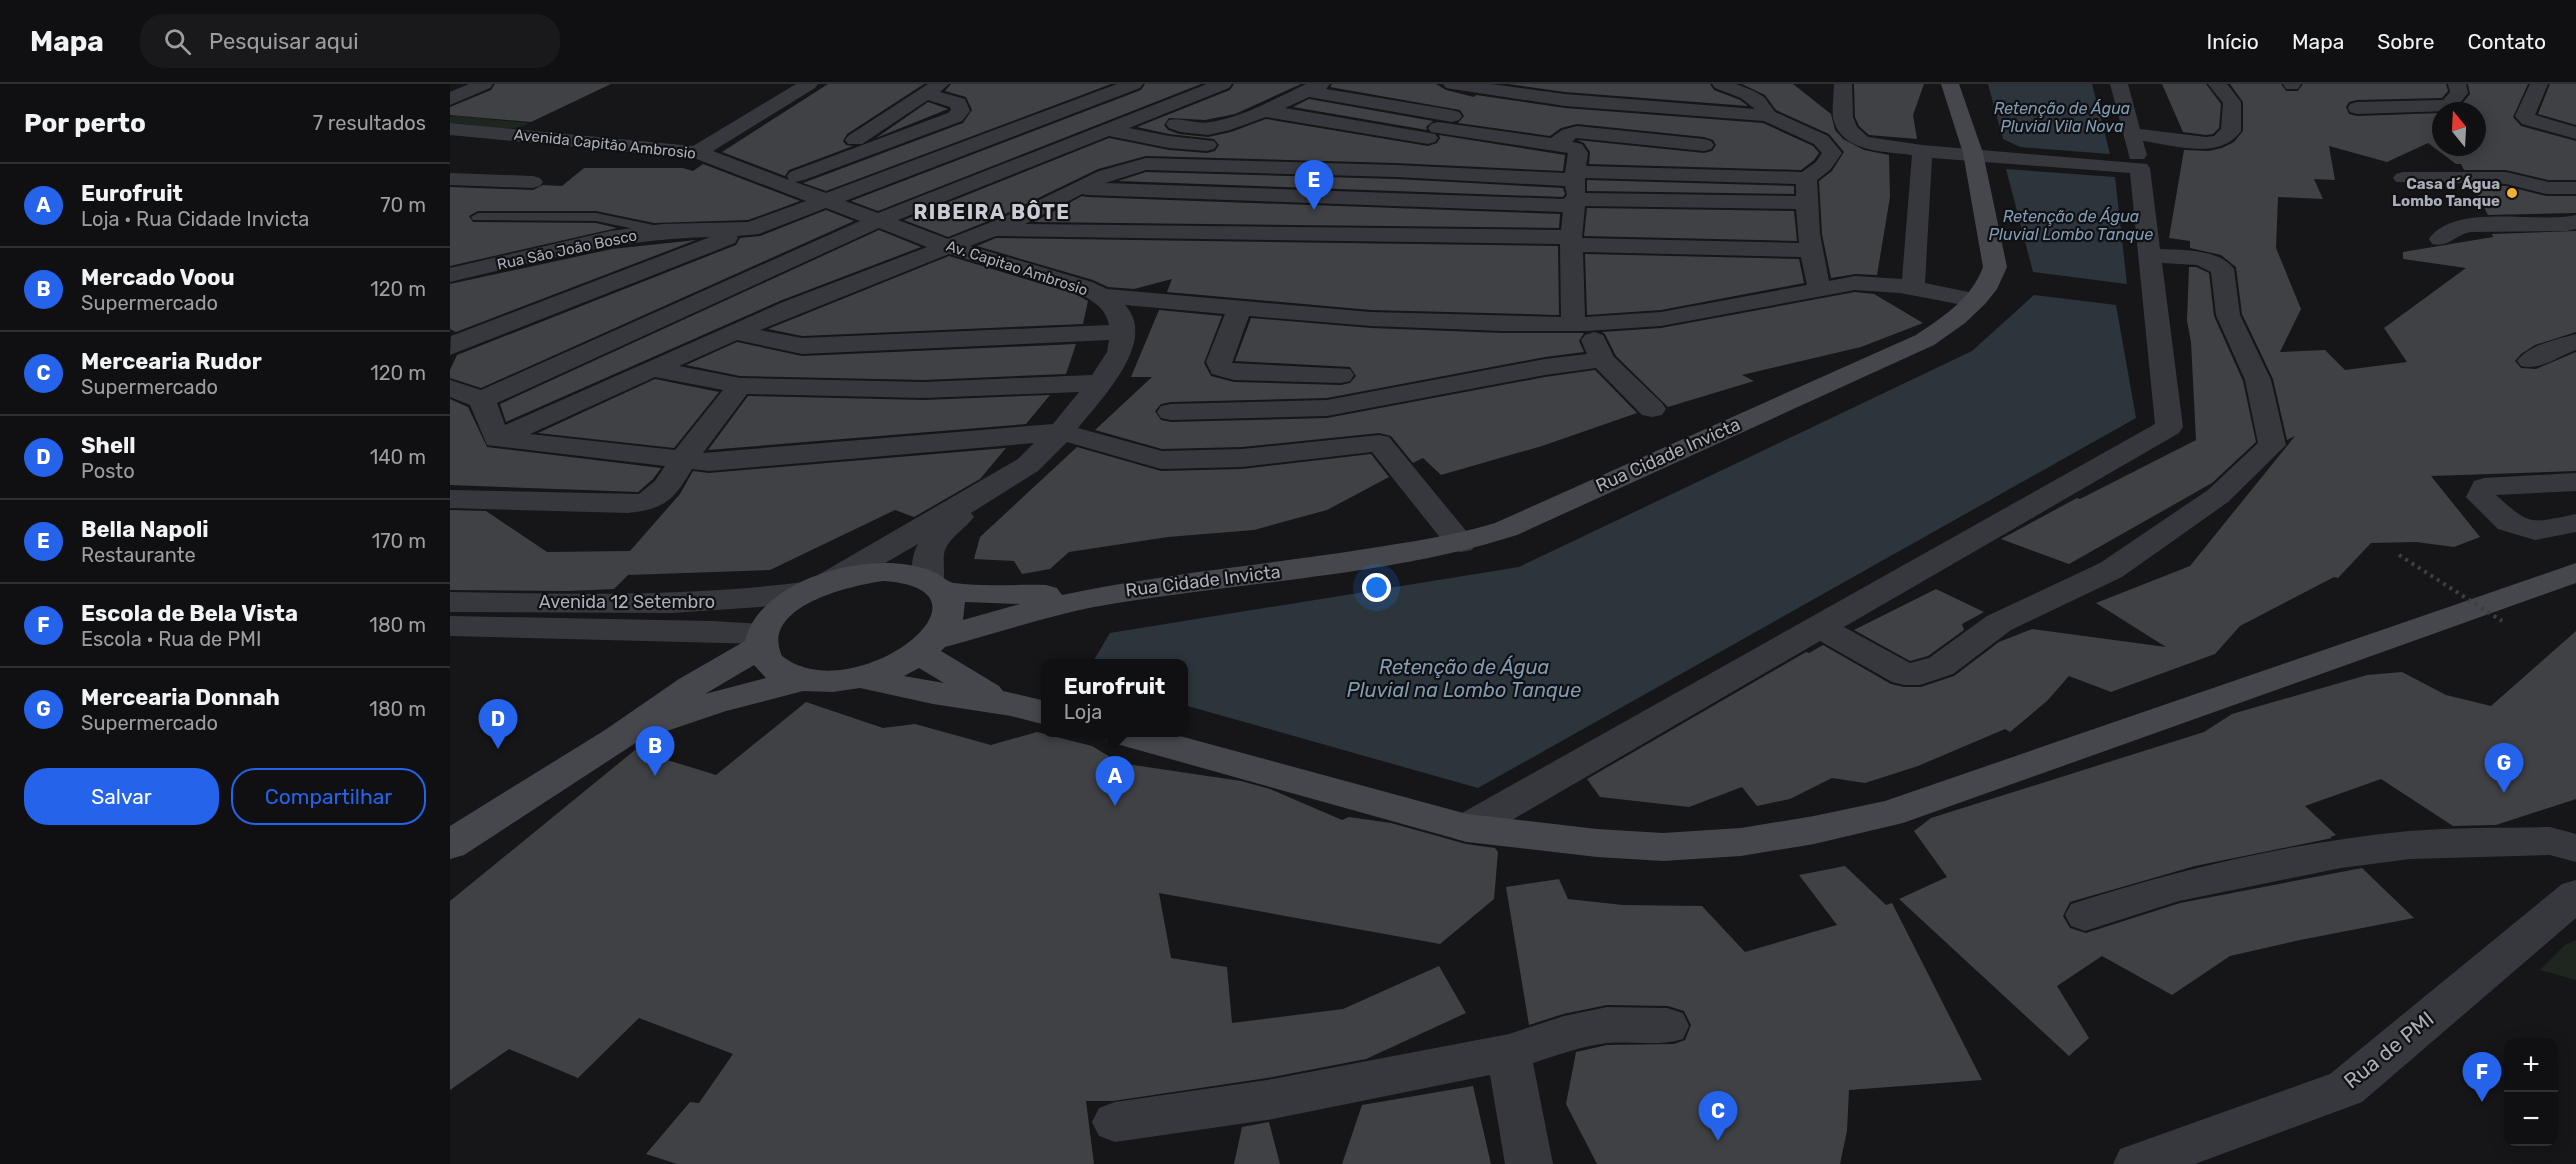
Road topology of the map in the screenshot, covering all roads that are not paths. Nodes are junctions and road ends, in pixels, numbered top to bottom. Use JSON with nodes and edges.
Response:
{"nodes":[{"id":1,"x":484,"y":84,"type":"edge"},
{"id":2,"x":809,"y":84,"type":"edge"},
{"id":3,"x":1134,"y":84,"type":"edge"},
{"id":4,"x":1223,"y":84,"type":"edge"},
{"id":5,"x":1452,"y":84,"type":"edge"},
{"id":6,"x":1721,"y":84,"type":"edge"},
{"id":7,"x":1843,"y":84,"type":"edge"},
{"id":8,"x":1950,"y":84,"type":"edge"},
{"id":9,"x":2119,"y":84,"type":"edge"},
{"id":10,"x":2217,"y":84,"type":"edge"},
{"id":11,"x":2457,"y":84,"type":"edge"},
{"id":12,"x":2539,"y":84,"type":"edge"},
{"id":13,"x":1314,"y":87,"type":"edge"},
{"id":14,"x":1488,"y":87,"type":"edge"},
{"id":15,"x":934,"y":89,"type":"edge"},
{"id":16,"x":450,"y":99,"type":"edge"},
{"id":17,"x":1090,"y":100,"type":"junction"},
{"id":18,"x":2357,"y":108,"type":"dead end"},
{"id":19,"x":1266,"y":111,"type":"junction"},
{"id":20,"x":1144,"y":115,"type":"junction"},
{"id":21,"x":1767,"y":116,"type":"junction"},
{"id":22,"x":1439,"y":127,"type":"junction"},
{"id":23,"x":450,"y":129,"type":"edge"},
{"id":24,"x":1193,"y":129,"type":"junction"},
{"id":25,"x":1108,"y":130,"type":"junction"},
{"id":26,"x":2576,"y":133,"type":"edge"},
{"id":27,"x":2132,"y":134,"type":"junction"},
{"id":28,"x":1169,"y":142,"type":"junction"},
{"id":29,"x":1556,"y":144,"type":"junction"},
{"id":30,"x":1224,"y":145,"type":"dead end"},
{"id":31,"x":1704,"y":145,"type":"dead end"},
{"id":32,"x":1284,"y":149,"type":"dead end"},
{"id":33,"x":1922,"y":151,"type":"junction"},
{"id":34,"x":697,"y":152,"type":"junction"},
{"id":35,"x":1973,"y":153,"type":"junction"},
{"id":36,"x":1400,"y":167,"type":"junction"},
{"id":37,"x":2140,"y":168,"type":"junction"},
{"id":38,"x":450,"y":178,"type":"edge"},
{"id":39,"x":1807,"y":178,"type":"junction"},
{"id":40,"x":2403,"y":178,"type":"dead end"},
{"id":41,"x":789,"y":180,"type":"junction"},
{"id":42,"x":533,"y":182,"type":"dead end"},
{"id":43,"x":1077,"y":189,"type":"junction"},
{"id":44,"x":1575,"y":189,"type":"junction"},
{"id":45,"x":2564,"y":192,"type":"edge"},
{"id":46,"x":1369,"y":199,"type":"junction"},
{"id":47,"x":823,"y":201,"type":"junction"},
{"id":48,"x":1806,"y":203,"type":"junction"},
{"id":49,"x":2576,"y":210,"type":"edge"},
{"id":50,"x":478,"y":218,"type":"dead end"},
{"id":51,"x":880,"y":220,"type":"junction"},
{"id":52,"x":2576,"y":222,"type":"edge"},
{"id":53,"x":751,"y":229,"type":"junction"},
{"id":54,"x":994,"y":230,"type":"junction"},
{"id":55,"x":663,"y":231,"type":"junction"},
{"id":56,"x":1356,"y":234,"type":"junction"},
{"id":57,"x":2440,"y":239,"type":"dead end"},
{"id":58,"x":1571,"y":241,"type":"junction"},
{"id":59,"x":946,"y":246,"type":"junction"},
{"id":60,"x":1810,"y":250,"type":"junction"},
{"id":61,"x":2150,"y":256,"type":"junction"},
{"id":62,"x":450,"y":275,"type":"edge"},
{"id":63,"x":1913,"y":287,"type":"junction"},
{"id":64,"x":1820,"y":290,"type":"junction"},
{"id":65,"x":1102,"y":296,"type":"junction"},
{"id":66,"x":1974,"y":300,"type":"junction"},
{"id":67,"x":1240,"y":308,"type":"junction"},
{"id":68,"x":1580,"y":324,"type":"junction"},
{"id":69,"x":735,"y":332,"type":"junction"},
{"id":70,"x":1123,"y":332,"type":"junction"},
{"id":71,"x":2576,"y":342,"type":"edge"},
{"id":72,"x":450,"y":347,"type":"edge"},
{"id":73,"x":1602,"y":360,"type":"junction"},
{"id":74,"x":2530,"y":361,"type":"dead end"},
{"id":75,"x":654,"y":369,"type":"junction"},
{"id":76,"x":1341,"y":375,"type":"dead end"},
{"id":77,"x":1100,"y":383,"type":"junction"},
{"id":78,"x":740,"y":386,"type":"junction"},
{"id":79,"x":450,"y":388,"type":"edge"},
{"id":80,"x":482,"y":400,"type":"junction"},
{"id":81,"x":1353,"y":405,"type":"junction"},
{"id":82,"x":1652,"y":409,"type":"dead end"},
{"id":83,"x":1171,"y":412,"type":"dead end"},
{"id":84,"x":1060,"y":432,"type":"junction"},
{"id":85,"x":496,"y":439,"type":"junction"},
{"id":86,"x":1378,"y":443,"type":"junction"},
{"id":87,"x":683,"y":459,"type":"junction"},
{"id":88,"x":2576,"y":482,"type":"edge"},
{"id":89,"x":987,"y":491,"type":"junction"},
{"id":90,"x":450,"y":499,"type":"edge"},
{"id":91,"x":2576,"y":523,"type":"edge"},
{"id":92,"x":1461,"y":543,"type":"junction"},
{"id":93,"x":2576,"y":572,"type":"edge"},
{"id":94,"x":936,"y":586,"type":"junction"},
{"id":95,"x":817,"y":587,"type":"junction"},
{"id":96,"x":1116,"y":593,"type":"junction"},
{"id":97,"x":450,"y":602,"type":"edge"},
{"id":98,"x":450,"y":626,"type":"edge"},
{"id":99,"x":1820,"y":627,"type":"junction"},
{"id":100,"x":761,"y":641,"type":"junction"},
{"id":101,"x":928,"y":646,"type":"junction"},
{"id":102,"x":862,"y":678,"type":"junction"},
{"id":103,"x":801,"y":680,"type":"junction"},
{"id":104,"x":1011,"y":704,"type":"junction"},
{"id":105,"x":1041,"y":712,"type":"edge"},
{"id":106,"x":1137,"y":737,"type":"edge"},
{"id":107,"x":618,"y":739,"type":"junction"},
{"id":108,"x":1467,"y":828,"type":"junction"},
{"id":109,"x":450,"y":845,"type":"edge"},
{"id":110,"x":2576,"y":848,"type":"edge"},
{"id":111,"x":2576,"y":895,"type":"edge"},
{"id":112,"x":2085,"y":915,"type":"dead end"},
{"id":113,"x":1667,"y":1026,"type":"dead end"},
{"id":114,"x":1509,"y":1053,"type":"junction"},
{"id":115,"x":1115,"y":1122,"type":"dead end"},
{"id":116,"x":1529,"y":1164,"type":"edge"},
{"id":117,"x":2137,"y":1164,"type":"edge"}],
"edges":[{"from":1,"to":16,"type":"street"},
{"from":2,"to":34,"type":"street"},
{"from":3,"to":17,"type":"street","name":"Rua São João Bosco"},
{"from":4,"to":20,"type":"street"},
{"from":5,"to":14,"type":"street"},
{"from":6,"to":21,"type":"street"},
{"from":7,"to":33,"type":"street"},
{"from":8,"to":35,"type":"main road","name":"Rua Cidade Invicta"},
{"from":9,"to":27,"type":"street"},
{"from":10,"to":27,"type":"street"},
{"from":11,"to":18,"type":"street"},
{"from":12,"to":26,"type":"street"},
{"from":13,"to":19,"type":"street"},
{"from":13,"to":22,"type":"street"},
{"from":14,"to":21,"type":"street"},
{"from":14,"to":22,"type":"street"},
{"from":15,"to":41,"type":"street"},
{"from":15,"to":41,"type":"street"},
{"from":17,"to":20,"type":"street"},
{"from":17,"to":47,"type":"street","name":"Rua São João Bosco"},
{"from":19,"to":22,"type":"street"},
{"from":19,"to":24,"type":"street"},
{"from":20,"to":24,"type":"street"},
{"from":20,"to":25,"type":"street"},
{"from":21,"to":39,"type":"street"},
{"from":22,"to":29,"type":"street"},
{"from":22,"to":36,"type":"street"},
{"from":23,"to":34,"type":"street","name":"Avenida Capitão Ambrosio"},
{"from":24,"to":28,"type":"street"},
{"from":25,"to":28,"type":"street"},
{"from":25,"to":51,"type":"street"},
{"from":27,"to":37,"type":"street"},
{"from":28,"to":30,"type":"street"},
{"from":29,"to":31,"type":"street"},
{"from":29,"to":44,"type":"street"},
{"from":32,"to":36,"type":"street"},
{"from":33,"to":35,"type":"street"},
{"from":33,"to":63,"type":"street"},
{"from":34,"to":41,"type":"street","name":"Avenida Capitão Ambrosio"},
{"from":35,"to":37,"type":"street"},
{"from":35,"to":66,"type":"main road","name":"Rua Cidade Invicta"},
{"from":36,"to":43,"type":"street"},
{"from":36,"to":44,"type":"street"},
{"from":37,"to":61,"type":"street"},
{"from":38,"to":42,"type":"street"},
{"from":39,"to":44,"type":"street"},
{"from":39,"to":48,"type":"street"},
{"from":40,"to":45,"type":"street"},
{"from":41,"to":47,"type":"street","name":"Avenida Capitão Ambrosio"},
{"from":43,"to":46,"type":"street"},
{"from":43,"to":54,"type":"street"},
{"from":44,"to":46,"type":"street"},
{"from":44,"to":48,"type":"street"},
{"from":44,"to":58,"type":"street"},
{"from":45,"to":49,"type":"street"},
{"from":46,"to":56,"type":"street"},
{"from":47,"to":51,"type":"street","name":"Av. Capitao Ambrosio"},
{"from":47,"to":53,"type":"street","name":"Rua São João Bosco"},
{"from":48,"to":60,"type":"street"},
{"from":50,"to":55,"type":"lane"},
{"from":51,"to":59,"type":"street","name":"Av. Capitao Ambrosio"},
{"from":51,"to":80,"type":"street"},
{"from":52,"to":57,"type":"street"},
{"from":53,"to":55,"type":"street","name":"Rua São João Bosco"},
{"from":53,"to":72,"type":"street"},
{"from":54,"to":56,"type":"street"},
{"from":54,"to":59,"type":"street"},
{"from":55,"to":62,"type":"street","name":"Rua São João Bosco"},
{"from":56,"to":58,"type":"street"},
{"from":58,"to":60,"type":"street"},
{"from":58,"to":68,"type":"street"},
{"from":59,"to":65,"type":"street","name":"Av. Capitao Ambrosio"},
{"from":59,"to":69,"type":"street"},
{"from":60,"to":64,"type":"street"},
{"from":61,"to":99,"type":"street"},
{"from":61,"to":99,"type":"street"},
{"from":63,"to":64,"type":"street"},
{"from":63,"to":66,"type":"street"},
{"from":64,"to":68,"type":"street"},
{"from":65,"to":67,"type":"street"},
{"from":65,"to":70,"type":"street","name":"Av. Capitao Ambrosio"},
{"from":66,"to":92,"type":"main road","name":"Rua Cidade Invicta"},
{"from":67,"to":68,"type":"street"},
{"from":67,"to":76,"type":"street"},
{"from":68,"to":73,"type":"street"},
{"from":69,"to":70,"type":"street"},
{"from":69,"to":75,"type":"street"},
{"from":70,"to":77,"type":"street"},
{"from":71,"to":74,"type":"street"},
{"from":73,"to":81,"type":"street"},
{"from":73,"to":82,"type":"street"},
{"from":75,"to":78,"type":"street"},
{"from":75,"to":85,"type":"street"},
{"from":77,"to":78,"type":"street"},
{"from":77,"to":84,"type":"street"},
{"from":78,"to":87,"type":"street"},
{"from":79,"to":80,"type":"street"},
{"from":80,"to":85,"type":"street"},
{"from":81,"to":83,"type":"street"},
{"from":81,"to":86,"type":"street"},
{"from":84,"to":86,"type":"street"},
{"from":84,"to":87,"type":"street"},
{"from":84,"to":89,"type":"street"},
{"from":85,"to":87,"type":"street"},
{"from":86,"to":92,"type":"street"},
{"from":87,"to":90,"type":"street"},
{"from":88,"to":91,"type":"street"},
{"from":89,"to":94,"type":"street"},
{"from":89,"to":95,"type":"street"},
{"from":92,"to":96,"type":"main road","name":"Rua Cidade Invicta"},
{"from":93,"to":108,"type":"main road"},
{"from":94,"to":95,"type":"main road","name":"Rua Cidade Invicta"},
{"from":94,"to":96,"type":"main road","name":"Rua Cidade Invicta"},
{"from":94,"to":101,"type":"main road"},
{"from":95,"to":97,"type":"street","name":"Avenida 12 Setembro"},
{"from":95,"to":100,"type":"main road"},
{"from":96,"to":101,"type":"main road","name":"Rua Cidade Invicta"},
{"from":98,"to":100,"type":"street","name":"Avenida 12 Setembro"},
{"from":99,"to":108,"type":"street"},
{"from":100,"to":103,"type":"main road"},
{"from":100,"to":107,"type":"main road"},
{"from":101,"to":102,"type":"main road","name":"Rua Cidade Invicta"},
{"from":101,"to":104,"type":"main road"},
{"from":102,"to":103,"type":"main road"},
{"from":102,"to":104,"type":"main road"},
{"from":103,"to":107,"type":"main road"},
{"from":104,"to":105,"type":"main road"},
{"from":106,"to":108,"type":"main road"},
{"from":107,"to":109,"type":"main road"},
{"from":110,"to":112,"type":"street"},
{"from":111,"to":117,"type":"street","name":"Rua de PMI"},
{"from":113,"to":114,"type":"street"},
{"from":114,"to":115,"type":"street"},
{"from":114,"to":116,"type":"street"}]}
